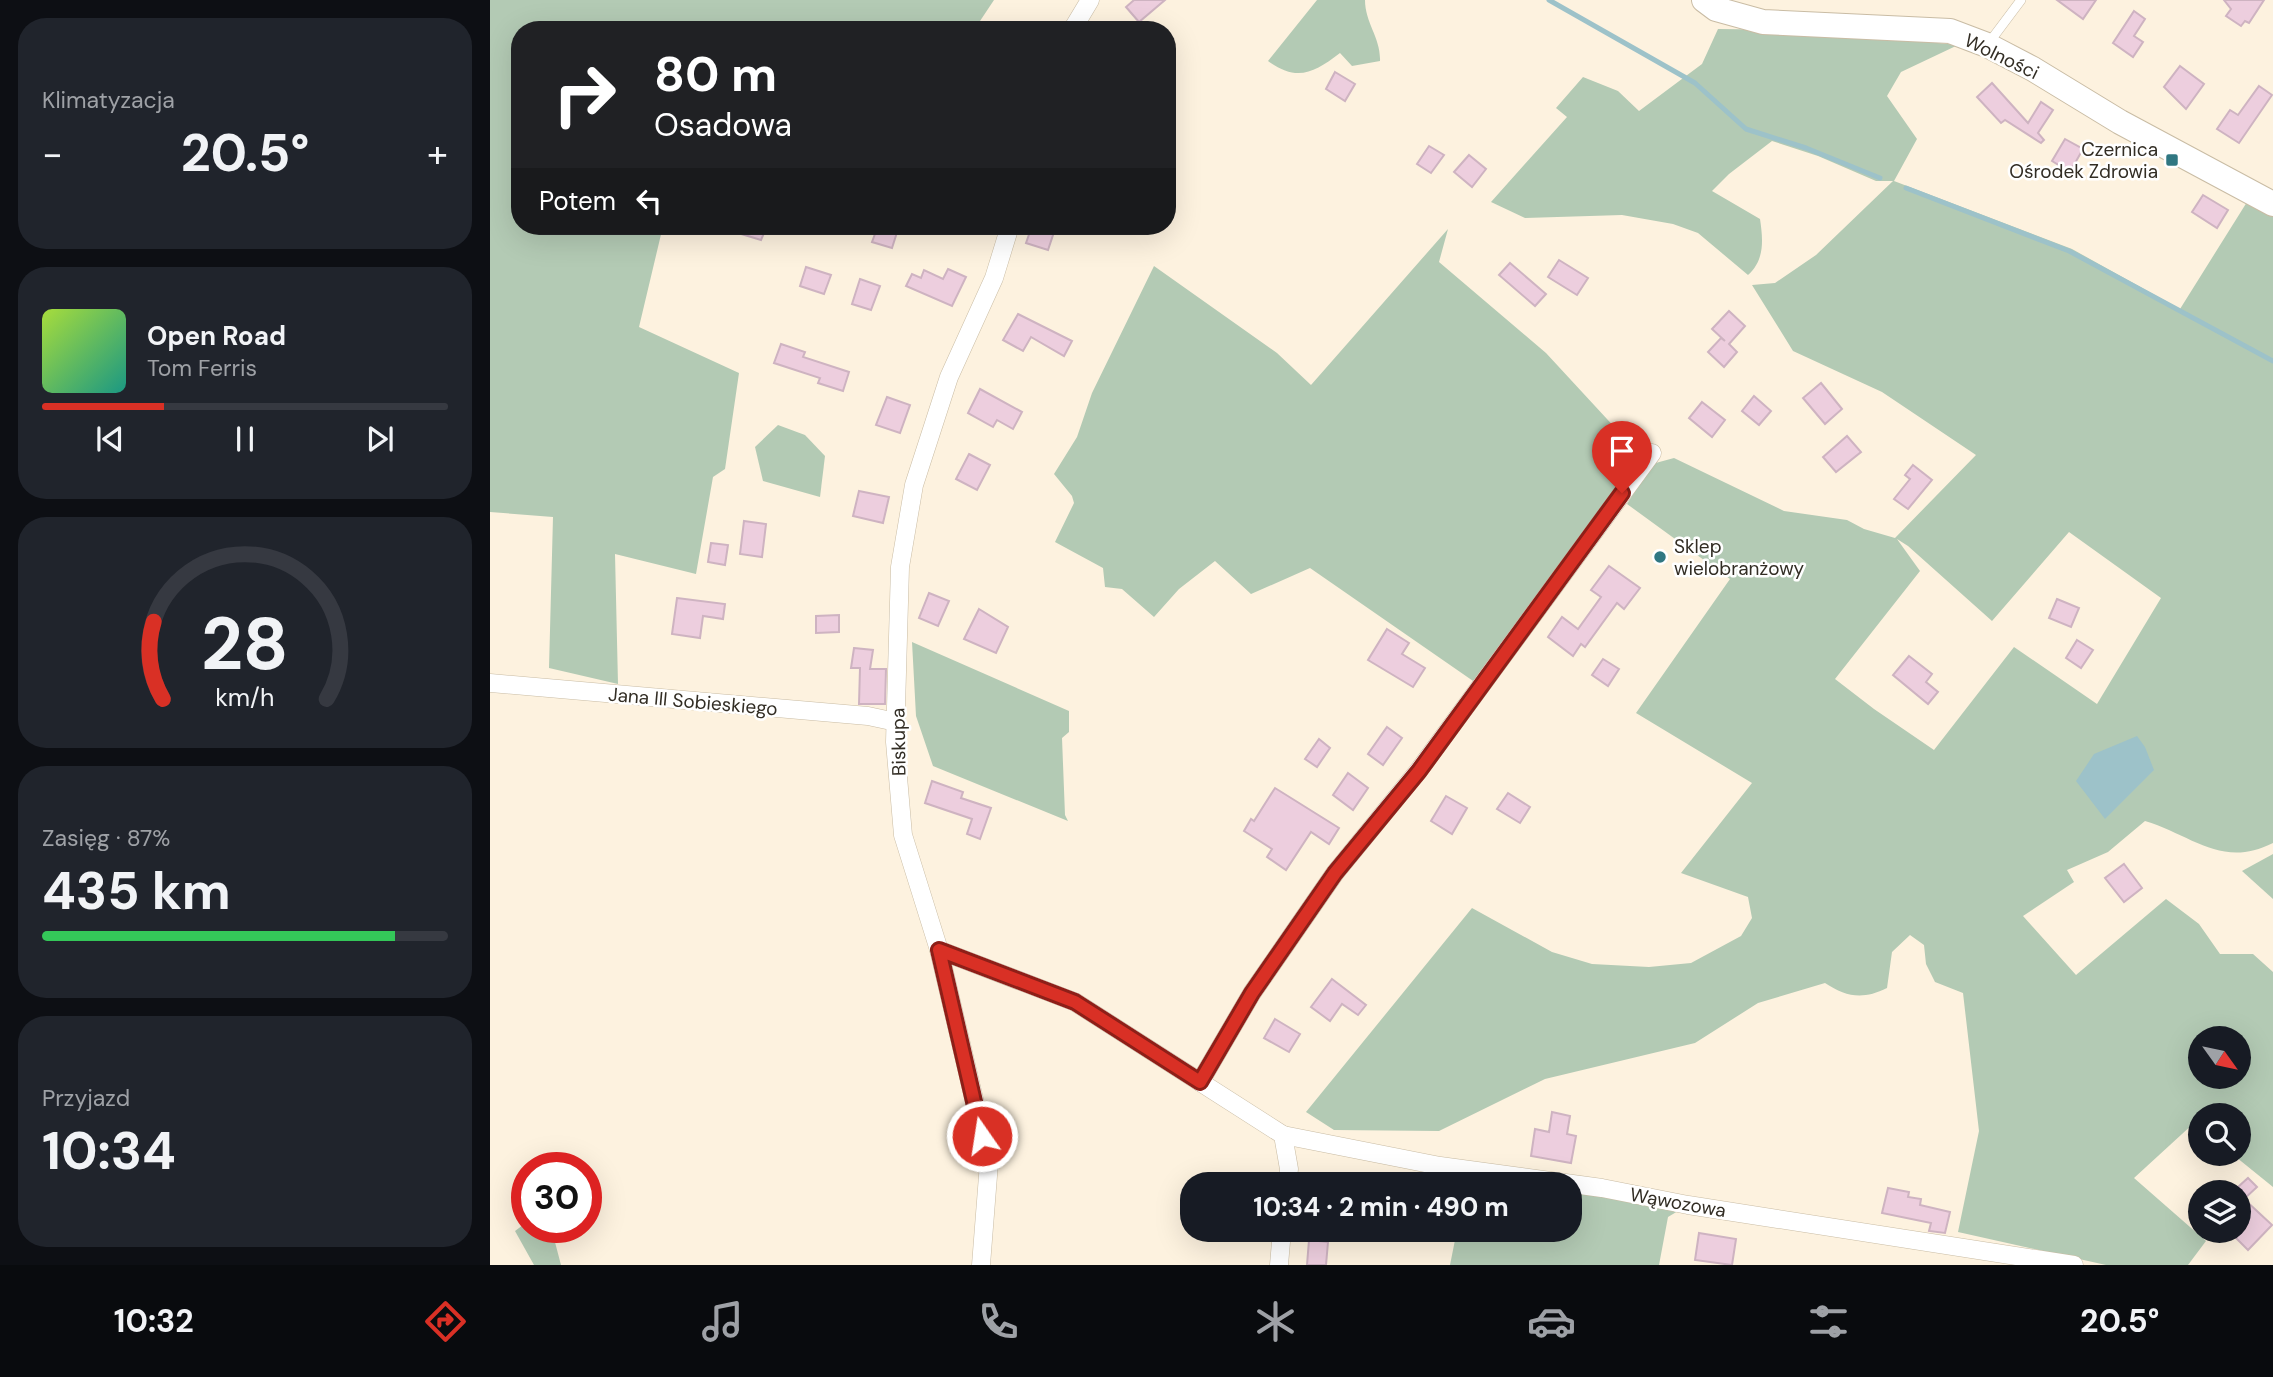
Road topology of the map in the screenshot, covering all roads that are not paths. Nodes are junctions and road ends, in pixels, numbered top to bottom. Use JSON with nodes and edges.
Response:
{"nodes":[{"id":1,"x":1090,"y":0,"type":"edge"},
{"id":2,"x":1704,"y":0,"type":"edge"},
{"id":3,"x":2021,"y":0,"type":"edge"},
{"id":4,"x":1077,"y":21,"type":"edge"},
{"id":5,"x":1987,"y":45,"type":"junction"},
{"id":6,"x":2273,"y":204,"type":"edge"},
{"id":7,"x":1007,"y":235,"type":"edge"},
{"id":8,"x":1652,"y":453,"type":"dead end"},
{"id":9,"x":490,"y":683,"type":"edge"},
{"id":10,"x":896,"y":722,"type":"junction"},
{"id":11,"x":939,"y":950,"type":"junction"},
{"id":12,"x":1200,"y":1082,"type":"junction"},
{"id":13,"x":1283,"y":1135,"type":"junction"},
{"id":14,"x":1289,"y":1172,"type":"edge"},
{"id":15,"x":1281,"y":1242,"type":"edge"},
{"id":16,"x":981,"y":1265,"type":"edge"},
{"id":17,"x":1279,"y":1265,"type":"edge"},
{"id":18,"x":2074,"y":1265,"type":"edge"}],
"edges":[{"from":1,"to":4,"type":"street"},
{"from":2,"to":5,"type":"street","name":"Wolności"},
{"from":3,"to":5,"type":"lane"},
{"from":5,"to":6,"type":"street","name":"Wolności"},
{"from":7,"to":10,"type":"street","name":"Biskupa"},
{"from":8,"to":12,"type":"street"},
{"from":9,"to":10,"type":"street","name":"Jana III Sobieskiego"},
{"from":10,"to":11,"type":"street","name":"Biskupa"},
{"from":11,"to":12,"type":"street"},
{"from":11,"to":16,"type":"street","name":"Biskupa"},
{"from":12,"to":13,"type":"street"},
{"from":13,"to":14,"type":"street"},
{"from":13,"to":18,"type":"street","name":"Wąwozowa"},
{"from":15,"to":17,"type":"street"}]}
